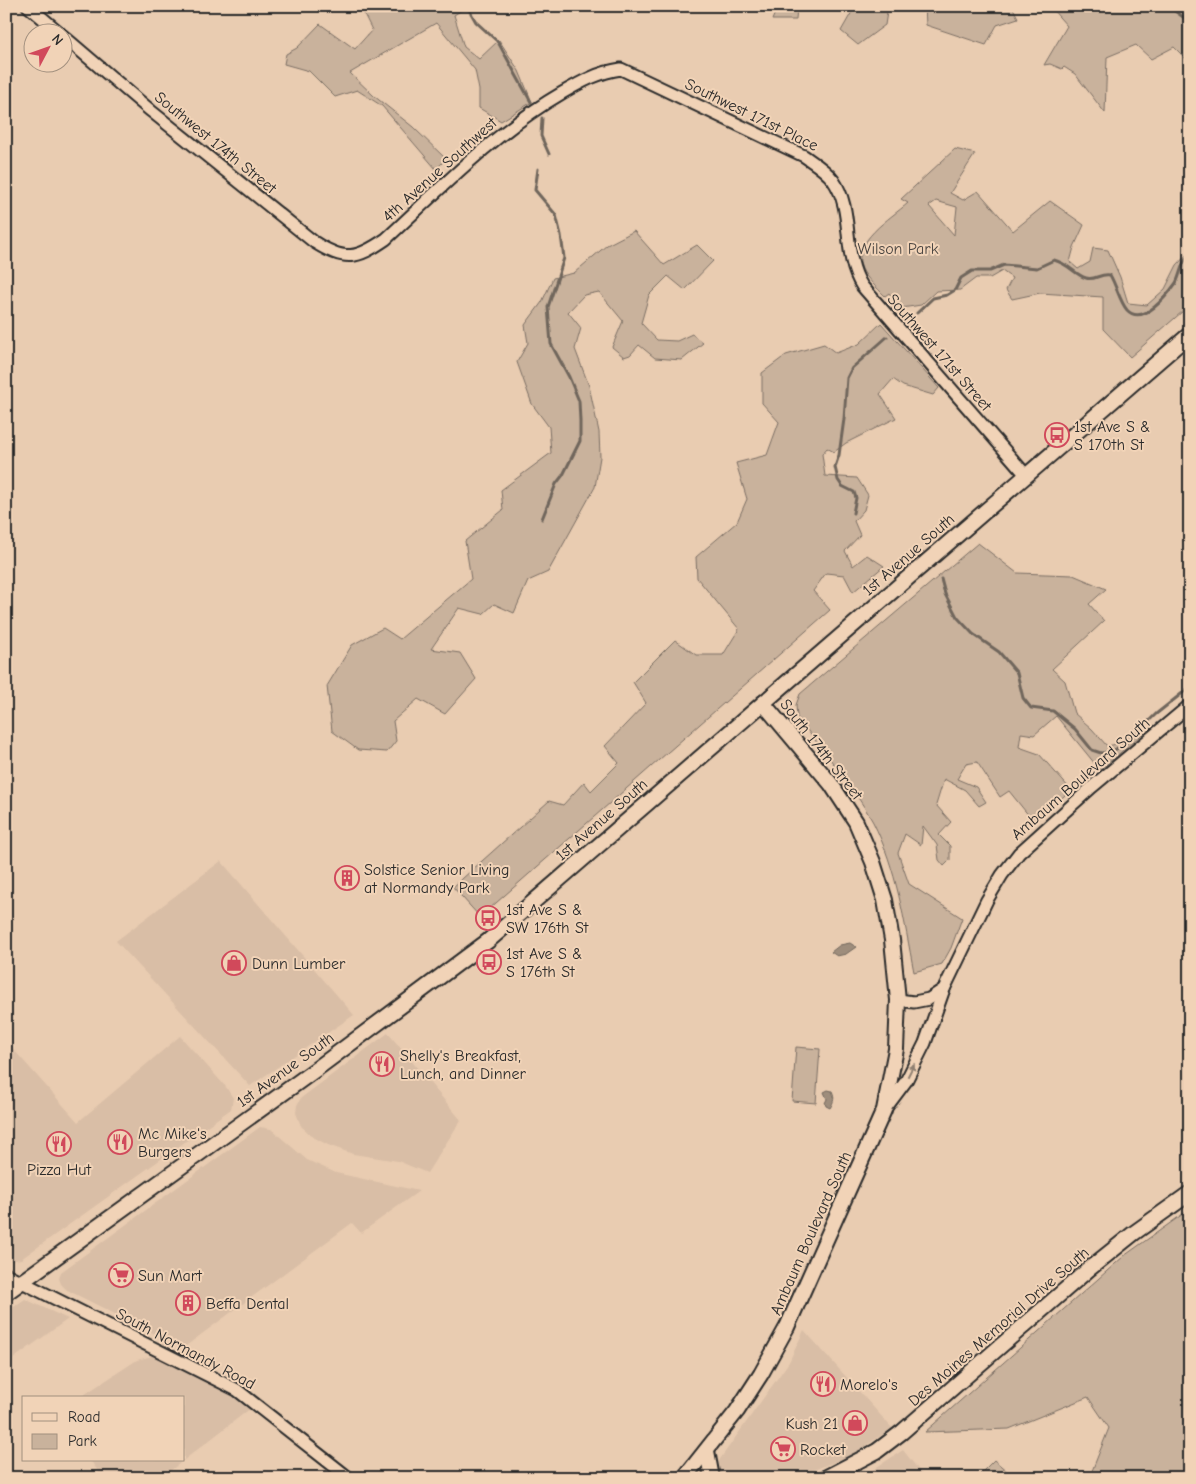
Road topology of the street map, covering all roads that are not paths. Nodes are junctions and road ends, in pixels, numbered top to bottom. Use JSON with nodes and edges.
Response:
{"nodes":[{"id":1,"x":28,"y":6,"type":"edge"},
{"id":2,"x":47,"y":22,"type":"edge"},
{"id":3,"x":72,"y":44,"type":"edge"},
{"id":4,"x":621,"y":69,"type":"joint"},
{"id":5,"x":848,"y":242,"type":"joint"},
{"id":6,"x":358,"y":255,"type":"joint"},
{"id":7,"x":1190,"y":334,"type":"edge"},
{"id":8,"x":1026,"y":475,"type":"junction"},
{"id":9,"x":763,"y":703,"type":"junction"},
{"id":10,"x":1190,"y":706,"type":"edge"},
{"id":11,"x":944,"y":989,"type":"junction"},
{"id":12,"x":898,"y":1000,"type":"junction"},
{"id":13,"x":884,"y":1110,"type":"junction"},
{"id":14,"x":1190,"y":1193,"type":"edge"},
{"id":15,"x":6,"y":1274,"type":"edge"},
{"id":16,"x":22,"y":1282,"type":"junction"},
{"id":17,"x":6,"y":1294,"type":"edge"},
{"id":18,"x":707,"y":1451,"type":"junction"},
{"id":19,"x":349,"y":1478,"type":"edge"},
{"id":20,"x":684,"y":1478,"type":"edge"},
{"id":21,"x":712,"y":1478,"type":"edge"},
{"id":22,"x":825,"y":1478,"type":"edge"}],
"edges":[{"from":1,"to":2,"type":"street"},
{"from":3,"to":6,"type":"street","name":"Southwest 174th Street"},
{"from":4,"to":5,"type":"street","name":"Southwest 171st Place"},
{"from":4,"to":6,"type":"street","name":"4th Avenue Southwest"},
{"from":5,"to":8,"type":"street","name":"Southwest 171st Street"},
{"from":7,"to":8,"type":"main road","name":"1st Avenue South"},
{"from":8,"to":9,"type":"main road","name":"1st Avenue South"},
{"from":9,"to":12,"type":"main road","name":"South 174th Street"},
{"from":9,"to":16,"type":"main road","name":"1st Avenue South"},
{"from":10,"to":11,"type":"street","name":"Ambaum Boulevard South"},
{"from":11,"to":12,"type":"street"},
{"from":13,"to":11,"type":"street","name":"Ambaum Boulevard South","one_way":true},
{"from":12,"to":13,"type":"main road","name":"South 174th Street"},
{"from":13,"to":18,"type":"main road","name":"Ambaum Boulevard South"},
{"from":14,"to":22,"type":"main road","name":"Des Moines Memorial Drive South"},
{"from":15,"to":16,"type":"street","name":"South Normandy Road"},
{"from":16,"to":17,"type":"main road","name":"1st Avenue South"},
{"from":16,"to":19,"type":"street","name":"South Normandy Road"},
{"from":18,"to":20,"type":"main road","name":"Ambaum Boulevard South"},
{"from":18,"to":21,"type":"main road"}]}
